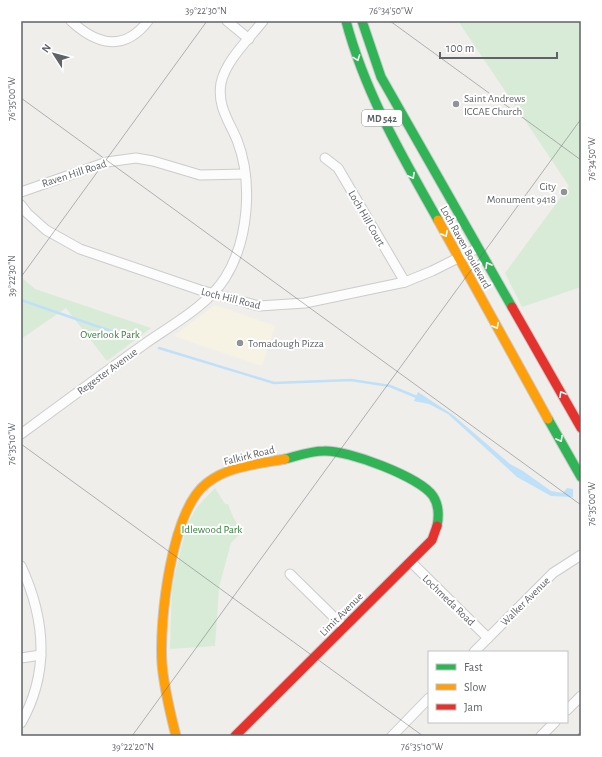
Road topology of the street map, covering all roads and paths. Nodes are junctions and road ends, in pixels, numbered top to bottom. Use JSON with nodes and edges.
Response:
{"nodes":[{"id":1,"x":71,"y":21,"type":"edge"},
{"id":2,"x":148,"y":21,"type":"edge"},
{"id":3,"x":226,"y":21,"type":"edge"},
{"id":4,"x":263,"y":21,"type":"edge"},
{"id":5,"x":346,"y":21,"type":"edge"},
{"id":6,"x":353,"y":21,"type":"edge"},
{"id":7,"x":362,"y":21,"type":"edge"},
{"id":8,"x":366,"y":37,"type":"junction"},
{"id":9,"x":249,"y":39,"type":"junction"},
{"id":10,"x":325,"y":158,"type":"dead end"},
{"id":11,"x":245,"y":174,"type":"junction"},
{"id":12,"x":21,"y":192,"type":"edge"},
{"id":13,"x":441,"y":197,"type":"junction"},
{"id":14,"x":21,"y":205,"type":"edge"},
{"id":15,"x":432,"y":210,"type":"junction"},
{"id":16,"x":478,"y":248,"type":"junction"},
{"id":17,"x":458,"y":258,"type":"junction"},
{"id":18,"x":405,"y":282,"type":"junction"},
{"id":19,"x":211,"y":293,"type":"junction"},
{"id":20,"x":581,"y":428,"type":"edge"},
{"id":21,"x":21,"y":434,"type":"edge"},
{"id":22,"x":581,"y":477,"type":"edge"},
{"id":23,"x":433,"y":496,"type":"joint"},
{"id":24,"x":581,"y":555,"type":"edge"},
{"id":25,"x":410,"y":562,"type":"junction"},
{"id":26,"x":21,"y":566,"type":"edge"},
{"id":27,"x":290,"y":574,"type":"dead end"},
{"id":28,"x":344,"y":628,"type":"junction"},
{"id":29,"x":488,"y":638,"type":"junction"},
{"id":30,"x":475,"y":651,"type":"edge"},
{"id":31,"x":41,"y":655,"type":"junction"},
{"id":32,"x":21,"y":658,"type":"edge"},
{"id":33,"x":581,"y":696,"type":"edge"},
{"id":34,"x":428,"y":699,"type":"edge"},
{"id":35,"x":568,"y":709,"type":"edge"},
{"id":36,"x":21,"y":723,"type":"edge"},
{"id":37,"x":554,"y":723,"type":"edge"},
{"id":38,"x":176,"y":736,"type":"edge"},
{"id":39,"x":235,"y":736,"type":"edge"},
{"id":40,"x":392,"y":736,"type":"edge"},
{"id":41,"x":541,"y":736,"type":"edge"}],
"edges":[{"from":1,"to":2,"type":"street"},
{"from":3,"to":9,"type":"street"},
{"from":4,"to":9,"type":"street","name":"Regester Avenue"},
{"from":5,"to":15,"type":"main road","name":"Loch Raven Boulevard","number":"MD 542","one_way":true},
{"from":6,"to":8,"type":"main road"},
{"from":7,"to":8,"type":"main road","name":"Loch Raven Boulevard","number":"MD 542"},
{"from":8,"to":13,"type":"main road","name":"Loch Raven Boulevard","number":"MD 542"},
{"from":9,"to":11,"type":"street","name":"Regester Avenue"},
{"from":10,"to":18,"type":"street","name":"Loch Hill Court"},
{"from":11,"to":12,"type":"street","name":"Raven Hill Road"},
{"from":11,"to":19,"type":"street","name":"Regester Avenue"},
{"from":13,"to":15,"type":"main road"},
{"from":13,"to":16,"type":"main road","name":"Loch Raven Boulevard","number":"MD 542"},
{"from":14,"to":19,"type":"street","name":"Loch Hill Road"},
{"from":15,"to":17,"type":"main road","name":"Loch Raven Boulevard","number":"MD 542","one_way":true},
{"from":16,"to":17,"type":"street","name":"Loch Hill Road"},
{"from":20,"to":16,"type":"main road","name":"Loch Raven Boulevard","one_way":true},
{"from":17,"to":18,"type":"street","name":"Loch Hill Road"},
{"from":17,"to":22,"type":"main road","name":"Loch Raven Boulevard","number":"MD 542","one_way":true},
{"from":18,"to":19,"type":"street","name":"Loch Hill Road"},
{"from":19,"to":21,"type":"street","name":"Regester Avenue"},
{"from":23,"to":25,"type":"main road","name":"Limit Avenue"},
{"from":23,"to":38,"type":"main road","name":"Falkirk Road"},
{"from":24,"to":29,"type":"street","name":"Walker Avenue"},
{"from":25,"to":28,"type":"main road","name":"Limit Avenue"},
{"from":25,"to":29,"type":"street","name":"Lochmeda Road"},
{"from":26,"to":31,"type":"street"},
{"from":27,"to":28,"type":"street"},
{"from":28,"to":39,"type":"main road","name":"Limit Avenue"},
{"from":29,"to":30,"type":"street","name":"Walker Avenue"},
{"from":31,"to":32,"type":"street"},
{"from":31,"to":36,"type":"street"},
{"from":33,"to":35,"type":"street"},
{"from":34,"to":40,"type":"street"},
{"from":37,"to":41,"type":"street"}]}
